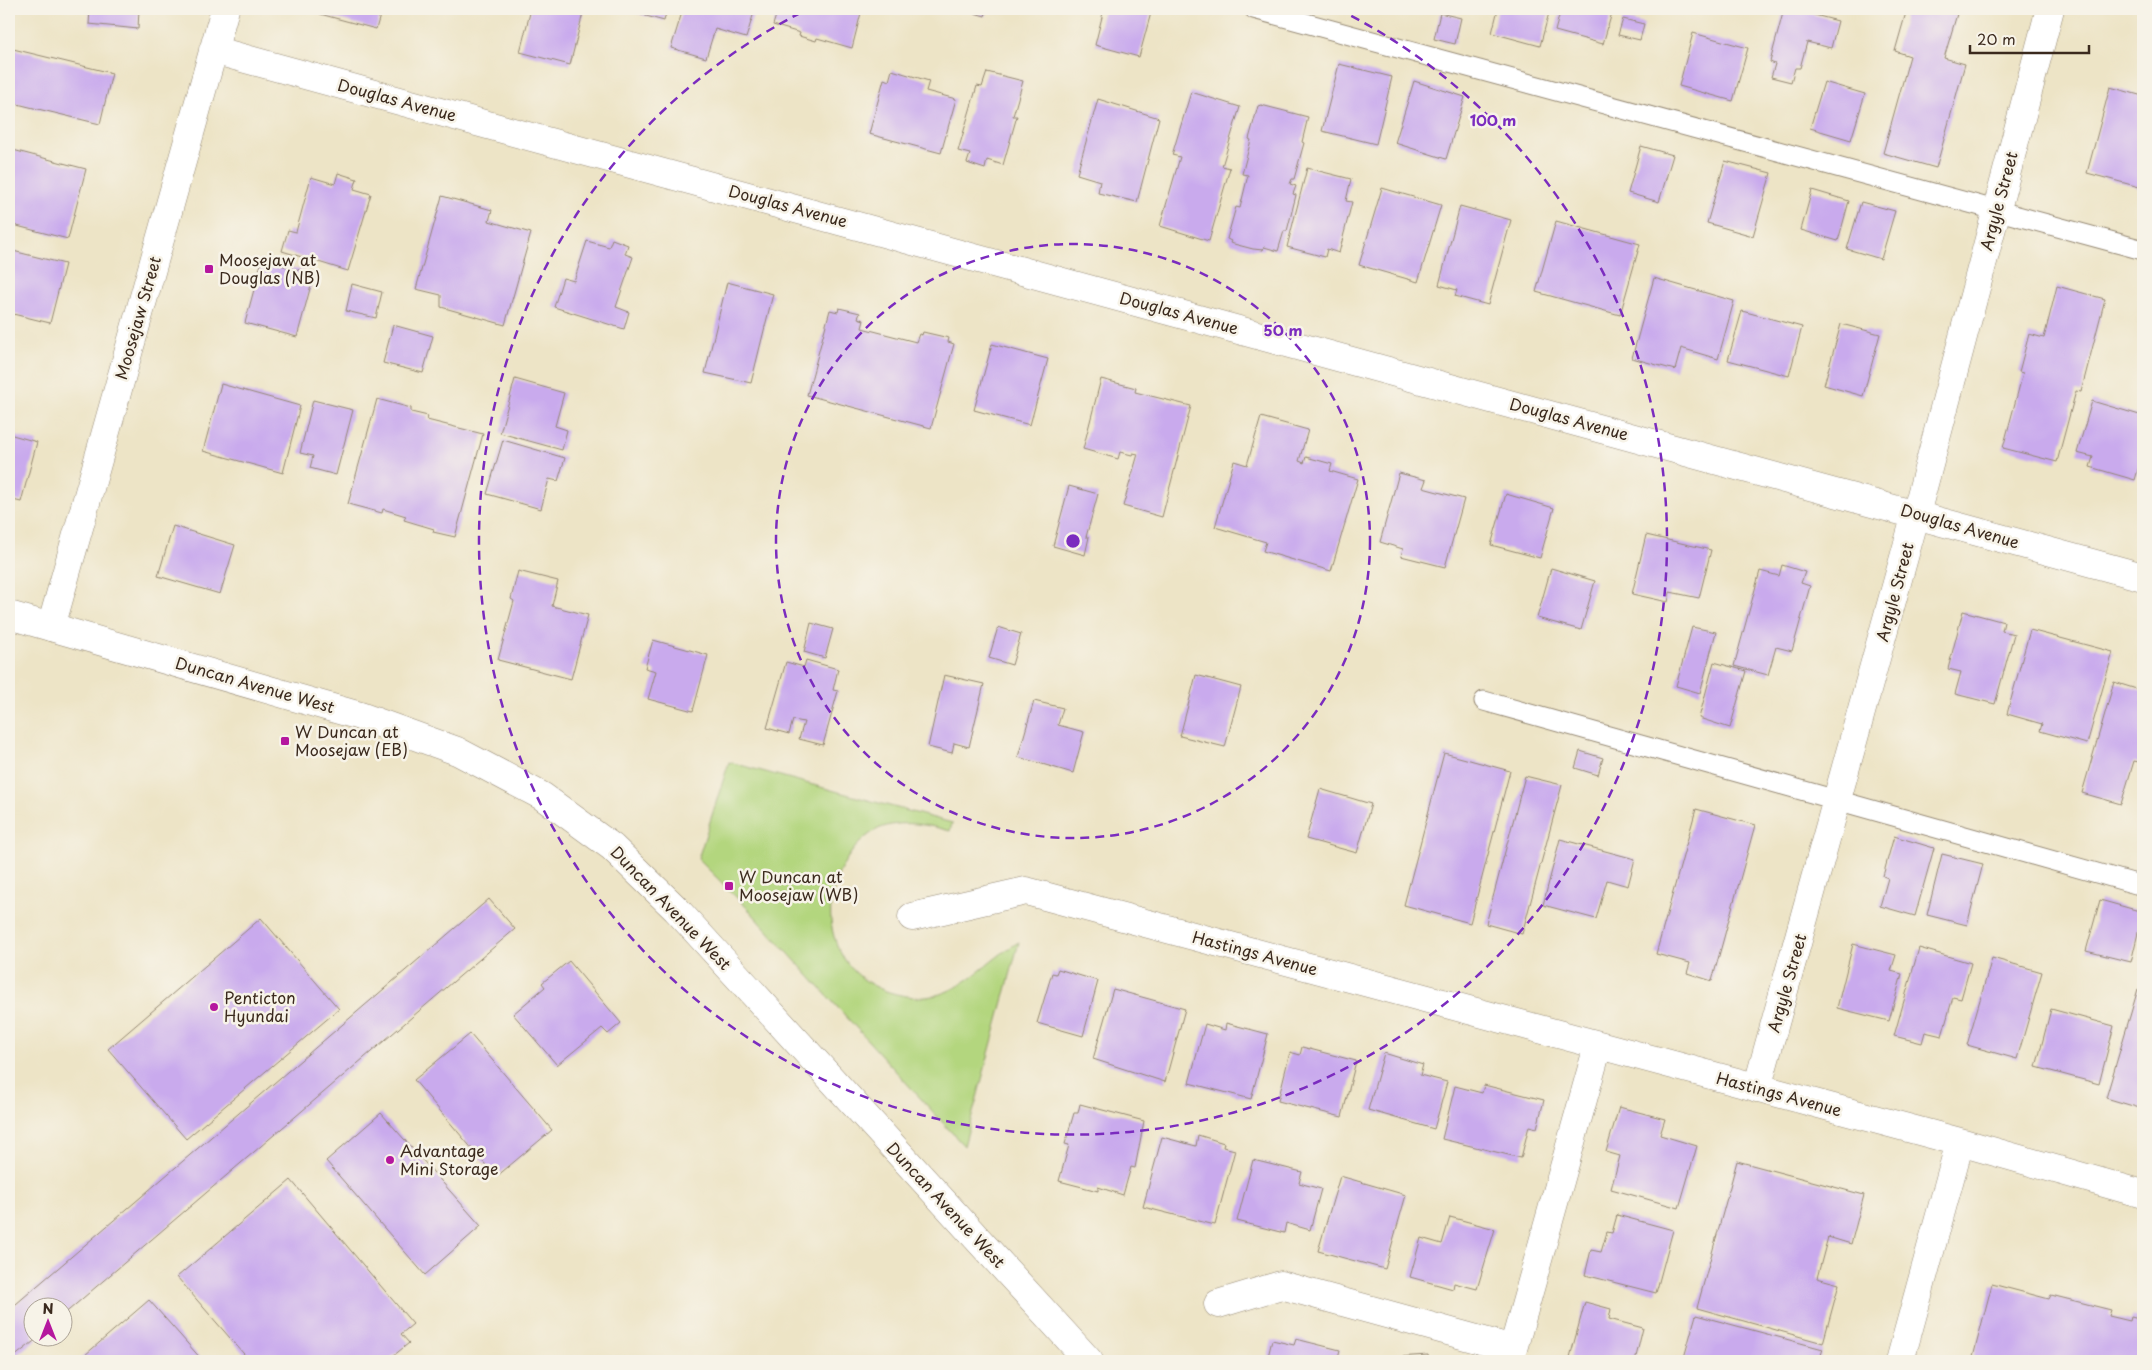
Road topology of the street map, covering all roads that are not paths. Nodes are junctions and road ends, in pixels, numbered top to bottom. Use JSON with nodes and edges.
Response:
{"nodes":[{"id":1,"x":225,"y":9,"type":"edge"},
{"id":2,"x":1254,"y":9,"type":"edge"},
{"id":3,"x":2050,"y":9,"type":"edge"},
{"id":4,"x":214,"y":50,"type":"junction"},
{"id":5,"x":1996,"y":211,"type":"junction"},
{"id":6,"x":2143,"y":250,"type":"edge"},
{"id":7,"x":1916,"y":514,"type":"junction"},
{"id":8,"x":2143,"y":577,"type":"edge"},
{"id":9,"x":9,"y":615,"type":"edge"},
{"id":10,"x":51,"y":626,"type":"junction"},
{"id":11,"x":1484,"y":701,"type":"dead end"},
{"id":12,"x":1838,"y":802,"type":"junction"},
{"id":13,"x":2143,"y":886,"type":"edge"},
{"id":14,"x":912,"y":917,"type":"dead end"},
{"id":15,"x":1598,"y":1046,"type":"junction"},
{"id":16,"x":1757,"y":1088,"type":"junction"},
{"id":17,"x":1960,"y":1142,"type":"junction"},
{"id":18,"x":2143,"y":1194,"type":"edge"},
{"id":19,"x":1218,"y":1304,"type":"dead end"},
{"id":20,"x":1511,"y":1355,"type":"edge"},
{"id":21,"x":1089,"y":1361,"type":"edge"},
{"id":22,"x":1900,"y":1361,"type":"edge"}],
"edges":[{"from":1,"to":4,"type":"street","name":"Moosejaw Street"},
{"from":2,"to":5,"type":"lane"},
{"from":3,"to":5,"type":"street","name":"Argyle Street"},
{"from":4,"to":7,"type":"street","name":"Douglas Avenue"},
{"from":4,"to":10,"type":"street","name":"Moosejaw Street"},
{"from":5,"to":6,"type":"lane"},
{"from":5,"to":7,"type":"street","name":"Argyle Street"},
{"from":7,"to":8,"type":"street","name":"Douglas Avenue"},
{"from":7,"to":12,"type":"street","name":"Argyle Street"},
{"from":9,"to":10,"type":"street","name":"Duncan Avenue West"},
{"from":10,"to":21,"type":"street","name":"Duncan Avenue West"},
{"from":11,"to":12,"type":"lane"},
{"from":12,"to":13,"type":"lane"},
{"from":12,"to":16,"type":"street","name":"Argyle Street"},
{"from":14,"to":15,"type":"street","name":"Hastings Avenue"},
{"from":15,"to":16,"type":"street","name":"Hastings Avenue"},
{"from":15,"to":20,"type":"street"},
{"from":16,"to":17,"type":"street","name":"Hastings Avenue"},
{"from":17,"to":18,"type":"street","name":"Hastings Avenue"},
{"from":17,"to":22,"type":"street"},
{"from":19,"to":20,"type":"street"}]}
